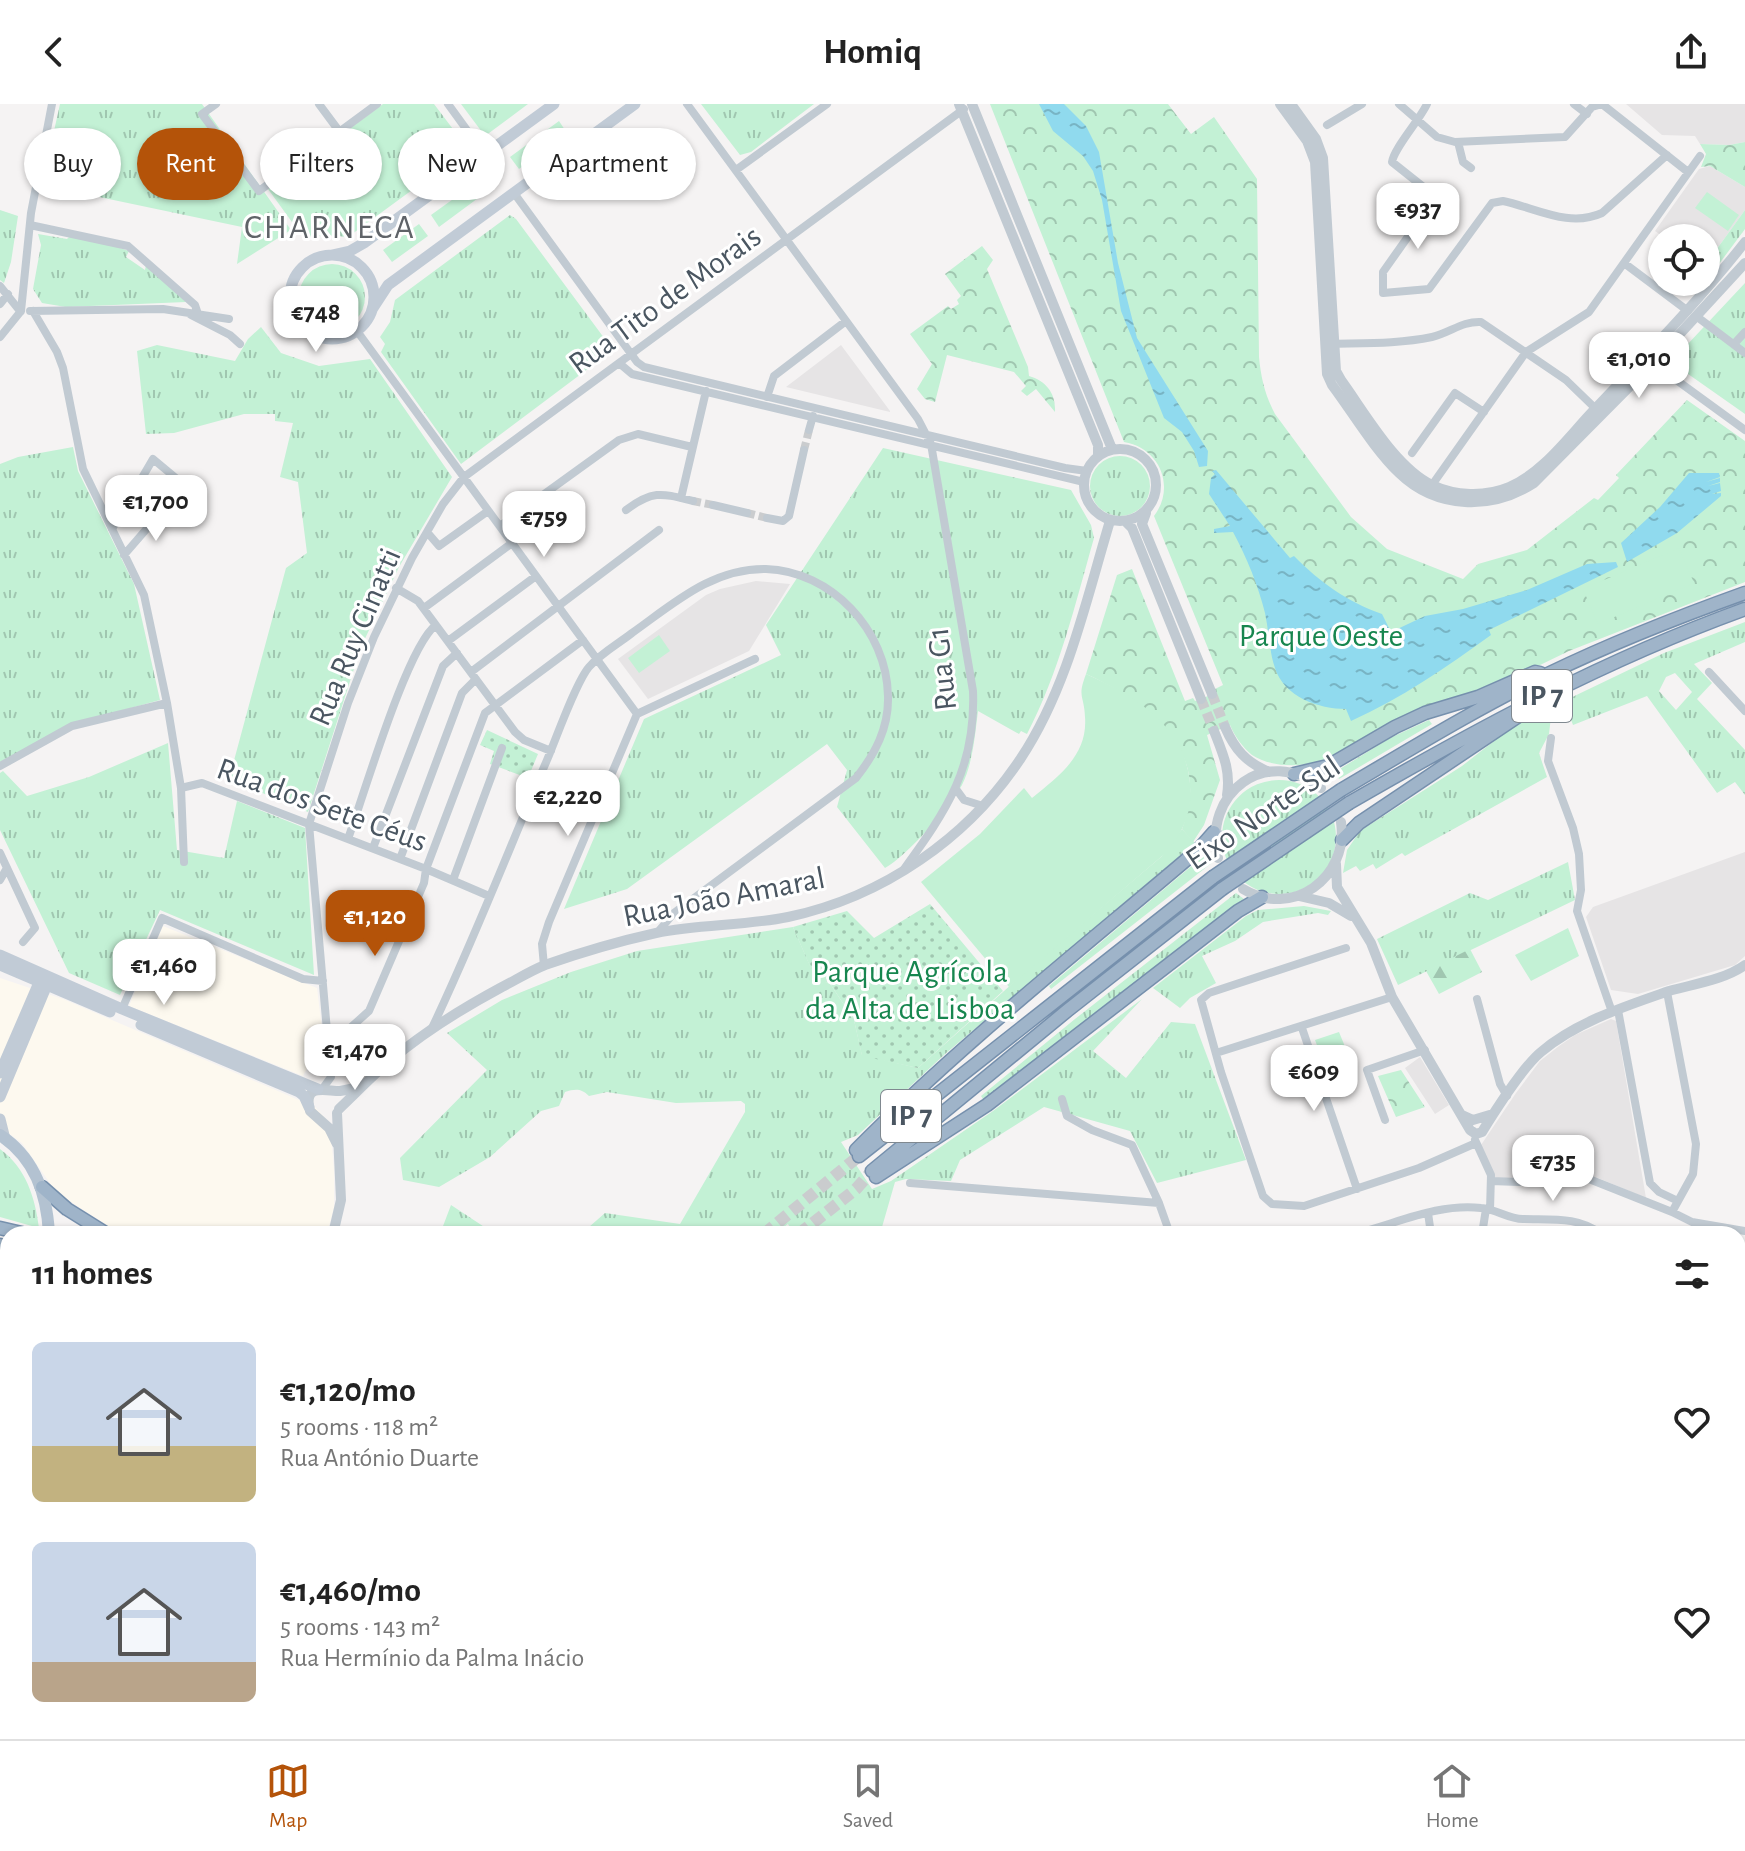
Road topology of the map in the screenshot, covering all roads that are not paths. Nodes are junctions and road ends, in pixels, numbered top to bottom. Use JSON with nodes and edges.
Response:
{"nodes":[{"id":1,"x":52,"y":104,"type":"edge"},
{"id":2,"x":216,"y":104,"type":"edge"},
{"id":3,"x":319,"y":104,"type":"edge"},
{"id":4,"x":377,"y":104,"type":"edge"},
{"id":5,"x":448,"y":104,"type":"edge"},
{"id":6,"x":554,"y":104,"type":"edge"},
{"id":7,"x":635,"y":104,"type":"edge"},
{"id":8,"x":687,"y":104,"type":"edge"},
{"id":9,"x":827,"y":104,"type":"edge"},
{"id":10,"x":972,"y":104,"type":"edge"},
{"id":11,"x":1280,"y":104,"type":"edge"},
{"id":12,"x":1362,"y":104,"type":"edge"},
{"id":13,"x":1400,"y":104,"type":"edge"},
{"id":14,"x":1427,"y":104,"type":"edge"},
{"id":15,"x":1574,"y":104,"type":"edge"},
{"id":16,"x":960,"y":108,"type":"edge"},
{"id":17,"x":1293,"y":108,"type":"edge"},
{"id":18,"x":1587,"y":114,"type":"junction"},
{"id":19,"x":1419,"y":121,"type":"junction"},
{"id":20,"x":1327,"y":125,"type":"dead end"},
{"id":21,"x":337,"y":128,"type":"edge"},
{"id":22,"x":343,"y":128,"type":"edge"},
{"id":23,"x":465,"y":128,"type":"edge"},
{"id":24,"x":505,"y":140,"type":"edge"},
{"id":25,"x":1458,"y":142,"type":"junction"},
{"id":26,"x":1667,"y":155,"type":"junction"},
{"id":27,"x":1700,"y":156,"type":"dead end"},
{"id":28,"x":1471,"y":168,"type":"dead end"},
{"id":29,"x":736,"y":170,"type":"junction"},
{"id":30,"x":1688,"y":172,"type":"junction"},
{"id":31,"x":260,"y":190,"type":"edge"},
{"id":32,"x":514,"y":193,"type":"junction"},
{"id":33,"x":423,"y":200,"type":"edge"},
{"id":34,"x":30,"y":225,"type":"junction"},
{"id":35,"x":787,"y":240,"type":"junction"},
{"id":36,"x":1745,"y":242,"type":"edge"},
{"id":37,"x":332,"y":255,"type":"junction"},
{"id":38,"x":1624,"y":263,"type":"junction"},
{"id":39,"x":1745,"y":263,"type":"edge"},
{"id":40,"x":0,"y":286,"type":"edge"},
{"id":41,"x":8,"y":294,"type":"junction"},
{"id":42,"x":0,"y":304,"type":"edge"},
{"id":43,"x":373,"y":308,"type":"junction"},
{"id":44,"x":21,"y":311,"type":"junction"},
{"id":45,"x":33,"y":311,"type":"junction"},
{"id":46,"x":183,"y":311,"type":"junction"},
{"id":47,"x":1692,"y":313,"type":"junction"},
{"id":48,"x":198,"y":314,"type":"junction"},
{"id":49,"x":229,"y":319,"type":"dead end"},
{"id":50,"x":846,"y":321,"type":"junction"},
{"id":51,"x":357,"y":331,"type":"junction"},
{"id":52,"x":1745,"y":332,"type":"edge"},
{"id":53,"x":0,"y":337,"type":"edge"},
{"id":54,"x":240,"y":344,"type":"dead end"},
{"id":55,"x":1329,"y":344,"type":"junction"},
{"id":56,"x":1734,"y":344,"type":"junction"},
{"id":57,"x":1526,"y":352,"type":"junction"},
{"id":58,"x":1745,"y":353,"type":"edge"},
{"id":59,"x":631,"y":354,"type":"junction"},
{"id":60,"x":619,"y":363,"type":"junction"},
{"id":61,"x":1653,"y":363,"type":"junction"},
{"id":62,"x":706,"y":391,"type":"junction"},
{"id":63,"x":767,"y":397,"type":"junction"},
{"id":64,"x":1598,"y":411,"type":"junction"},
{"id":65,"x":1484,"y":412,"type":"junction"},
{"id":66,"x":813,"y":416,"type":"junction"},
{"id":67,"x":809,"y":430,"type":"tunnel mouth"},
{"id":68,"x":1745,"y":430,"type":"edge"},
{"id":69,"x":929,"y":440,"type":"junction"},
{"id":70,"x":692,"y":447,"type":"junction"},
{"id":71,"x":1112,"y":449,"type":"junction"},
{"id":72,"x":804,"y":450,"type":"tunnel mouth"},
{"id":73,"x":1412,"y":453,"type":"dead end"},
{"id":74,"x":1098,"y":456,"type":"junction"},
{"id":75,"x":1085,"y":476,"type":"junction"},
{"id":76,"x":464,"y":477,"type":"junction"},
{"id":77,"x":183,"y":484,"type":"dead end"},
{"id":78,"x":1432,"y":485,"type":"junction"},
{"id":79,"x":681,"y":498,"type":"junction"},
{"id":80,"x":693,"y":501,"type":"tunnel mouth"},
{"id":81,"x":713,"y":505,"type":"tunnel mouth"},
{"id":82,"x":163,"y":510,"type":"dead end"},
{"id":83,"x":626,"y":510,"type":"dead end"},
{"id":84,"x":488,"y":511,"type":"junction"},
{"id":85,"x":747,"y":513,"type":"tunnel mouth"},
{"id":86,"x":1146,"y":513,"type":"junction"},
{"id":87,"x":767,"y":518,"type":"dead end"},
{"id":88,"x":1110,"y":521,"type":"junction"},
{"id":89,"x":1126,"y":522,"type":"junction"},
{"id":90,"x":500,"y":526,"type":"junction"},
{"id":91,"x":112,"y":529,"type":"junction"},
{"id":92,"x":659,"y":530,"type":"dead end"},
{"id":93,"x":427,"y":532,"type":"junction"},
{"id":94,"x":512,"y":543,"type":"junction"},
{"id":95,"x":124,"y":555,"type":"junction"},
{"id":96,"x":536,"y":576,"type":"junction"},
{"id":97,"x":396,"y":588,"type":"junction"},
{"id":98,"x":1745,"y":593,"type":"edge"},
{"id":99,"x":558,"y":606,"type":"junction"},
{"id":100,"x":424,"y":608,"type":"junction"},
{"id":101,"x":1745,"y":609,"type":"edge"},
{"id":102,"x":436,"y":625,"type":"junction"},
{"id":103,"x":583,"y":640,"type":"junction"},
{"id":104,"x":448,"y":641,"type":"junction"},
{"id":105,"x":457,"y":653,"type":"junction"},
{"id":106,"x":597,"y":659,"type":"junction"},
{"id":107,"x":755,"y":659,"type":"dead end"},
{"id":108,"x":1709,"y":672,"type":"dead end"},
{"id":109,"x":1547,"y":674,"type":"junction"},
{"id":110,"x":474,"y":676,"type":"junction"},
{"id":111,"x":1562,"y":686,"type":"junction"},
{"id":112,"x":167,"y":703,"type":"junction"},
{"id":113,"x":495,"y":705,"type":"junction"},
{"id":114,"x":1745,"y":711,"type":"edge"},
{"id":115,"x":637,"y":714,"type":"junction"},
{"id":116,"x":1225,"y":727,"type":"tunnel mouth"},
{"id":117,"x":1214,"y":731,"type":"tunnel mouth"},
{"id":118,"x":1551,"y":738,"type":"dead end"},
{"id":119,"x":502,"y":748,"type":"dead end"},
{"id":120,"x":551,"y":751,"type":"junction"},
{"id":121,"x":0,"y":766,"type":"edge"},
{"id":122,"x":1269,"y":772,"type":"junction"},
{"id":123,"x":1294,"y":774,"type":"junction"},
{"id":124,"x":181,"y":788,"type":"junction"},
{"id":125,"x":1321,"y":788,"type":"dead end"},
{"id":126,"x":956,"y":789,"type":"junction"},
{"id":127,"x":1227,"y":797,"type":"junction"},
{"id":128,"x":983,"y":806,"type":"junction"},
{"id":129,"x":1341,"y":822,"type":"dead end"},
{"id":130,"x":309,"y":824,"type":"junction"},
{"id":131,"x":1214,"y":832,"type":"junction"},
{"id":132,"x":348,"y":839,"type":"junction"},
{"id":133,"x":1342,"y":840,"type":"junction"},
{"id":134,"x":373,"y":848,"type":"junction"},
{"id":135,"x":0,"y":853,"type":"edge"},
{"id":136,"x":1218,"y":858,"type":"dead end"},
{"id":137,"x":400,"y":859,"type":"junction"},
{"id":138,"x":184,"y":862,"type":"dead end"},
{"id":139,"x":1336,"y":864,"type":"junction"},
{"id":140,"x":7,"y":868,"type":"junction"},
{"id":141,"x":426,"y":869,"type":"junction"},
{"id":142,"x":901,"y":872,"type":"junction"},
{"id":143,"x":0,"y":880,"type":"edge"},
{"id":144,"x":453,"y":880,"type":"junction"},
{"id":145,"x":1243,"y":889,"type":"dead end"},
{"id":146,"x":489,"y":896,"type":"junction"},
{"id":147,"x":1299,"y":896,"type":"junction"},
{"id":148,"x":1262,"y":897,"type":"junction"},
{"id":149,"x":1353,"y":917,"type":"junction"},
{"id":150,"x":657,"y":933,"type":"junction"},
{"id":151,"x":23,"y":942,"type":"dead end"},
{"id":152,"x":1346,"y":948,"type":"dead end"},
{"id":153,"x":0,"y":955,"type":"edge"},
{"id":154,"x":0,"y":965,"type":"edge"},
{"id":155,"x":1745,"y":965,"type":"edge"},
{"id":156,"x":544,"y":966,"type":"junction"},
{"id":157,"x":45,"y":979,"type":"junction"},
{"id":158,"x":323,"y":981,"type":"junction"},
{"id":159,"x":1667,"y":992,"type":"junction"},
{"id":160,"x":1392,"y":997,"type":"junction"},
{"id":161,"x":1477,"y":999,"type":"dead end"},
{"id":162,"x":122,"y":1009,"type":"junction"},
{"id":163,"x":1615,"y":1011,"type":"junction"},
{"id":164,"x":432,"y":1028,"type":"junction"},
{"id":165,"x":1302,"y":1028,"type":"junction"},
{"id":166,"x":329,"y":1047,"type":"junction"},
{"id":167,"x":1425,"y":1050,"type":"junction"},
{"id":168,"x":1216,"y":1053,"type":"junction"},
{"id":169,"x":1497,"y":1071,"type":"junction"},
{"id":170,"x":0,"y":1073,"type":"edge"},
{"id":171,"x":1515,"y":1084,"type":"junction"},
{"id":172,"x":360,"y":1086,"type":"junction"},
{"id":173,"x":324,"y":1089,"type":"junction"},
{"id":174,"x":1507,"y":1096,"type":"junction"},
{"id":175,"x":0,"y":1097,"type":"edge"},
{"id":176,"x":1062,"y":1099,"type":"dead end"},
{"id":177,"x":309,"y":1107,"type":"junction"},
{"id":178,"x":338,"y":1111,"type":"junction"},
{"id":179,"x":317,"y":1117,"type":"junction"},
{"id":180,"x":0,"y":1119,"type":"edge"},
{"id":181,"x":1385,"y":1120,"type":"dead end"},
{"id":182,"x":1476,"y":1129,"type":"junction"},
{"id":183,"x":3,"y":1137,"type":"edge"},
{"id":184,"x":337,"y":1146,"type":"junction"},
{"id":185,"x":1491,"y":1181,"type":"junction"},
{"id":186,"x":910,"y":1183,"type":"dead end"},
{"id":187,"x":42,"y":1187,"type":"junction"},
{"id":188,"x":1357,"y":1189,"type":"junction"},
{"id":189,"x":1678,"y":1201,"type":"junction"},
{"id":190,"x":1159,"y":1203,"type":"junction"},
{"id":191,"x":1488,"y":1209,"type":"junction"},
{"id":192,"x":1672,"y":1212,"type":"junction"},
{"id":193,"x":1428,"y":1213,"type":"junction"},
{"id":194,"x":49,"y":1226,"type":"edge"},
{"id":195,"x":94,"y":1226,"type":"edge"},
{"id":196,"x":335,"y":1226,"type":"edge"},
{"id":197,"x":1167,"y":1226,"type":"edge"},
{"id":198,"x":1382,"y":1226,"type":"edge"},
{"id":199,"x":1430,"y":1226,"type":"edge"},
{"id":200,"x":1484,"y":1226,"type":"edge"},
{"id":201,"x":1588,"y":1226,"type":"edge"},
{"id":202,"x":1716,"y":1226,"type":"edge"}],
"edges":[{"from":1,"to":34,"type":"street"},
{"from":2,"to":31,"type":"street"},
{"from":3,"to":21,"type":"street"},
{"from":4,"to":22,"type":"street"},
{"from":5,"to":23,"type":"street"},
{"from":6,"to":24,"type":"main road"},
{"from":7,"to":32,"type":"main road"},
{"from":8,"to":29,"type":"street"},
{"from":9,"to":29,"type":"street"},
{"from":10,"to":16,"type":"street","name":"Rua Tito de Morais"},
{"from":10,"to":71,"type":"street"},
{"from":11,"to":17,"type":"street"},
{"from":12,"to":20,"type":"street"},
{"from":13,"to":19,"type":"street"},
{"from":14,"to":19,"type":"street"},
{"from":15,"to":18,"type":"street"},
{"from":16,"to":35,"type":"street","name":"Rua Tito de Morais"},
{"from":16,"to":74,"type":"street"},
{"from":17,"to":55,"type":"street"},
{"from":18,"to":25,"type":"street"},
{"from":18,"to":26,"type":"street"},
{"from":19,"to":25,"type":"street"},
{"from":19,"to":26,"type":"street"},
{"from":25,"to":28,"type":"street"},
{"from":26,"to":30,"type":"street"},
{"from":27,"to":30,"type":"street"},
{"from":29,"to":35,"type":"street"},
{"from":30,"to":38,"type":"street"},
{"from":32,"to":43,"type":"main road"},
{"from":32,"to":59,"type":"street"},
{"from":33,"to":37,"type":"main road"},
{"from":34,"to":44,"type":"street"},
{"from":34,"to":48,"type":"street"},
{"from":35,"to":50,"type":"street"},
{"from":35,"to":59,"type":"street","name":"Rua Tito de Morais"},
{"from":36,"to":47,"type":"street"},
{"from":37,"to":43,"type":"main road"},
{"from":37,"to":51,"type":"main road"},
{"from":38,"to":47,"type":"street"},
{"from":38,"to":57,"type":"street"},
{"from":39,"to":47,"type":"street"},
{"from":40,"to":41,"type":"street"},
{"from":41,"to":42,"type":"street"},
{"from":41,"to":44,"type":"street"},
{"from":43,"to":51,"type":"main road"},
{"from":44,"to":45,"type":"street"},
{"from":44,"to":53,"type":"street"},
{"from":45,"to":46,"type":"street"},
{"from":45,"to":91,"type":"street"},
{"from":46,"to":48,"type":"street"},
{"from":46,"to":54,"type":"street"},
{"from":47,"to":56,"type":"street"},
{"from":47,"to":61,"type":"street"},
{"from":47,"to":64,"type":"street"},
{"from":48,"to":49,"type":"street"},
{"from":50,"to":63,"type":"street"},
{"from":50,"to":69,"type":"street"},
{"from":51,"to":76,"type":"street"},
{"from":52,"to":56,"type":"street"},
{"from":55,"to":57,"type":"street"},
{"from":55,"to":64,"type":"street"},
{"from":55,"to":78,"type":"street"},
{"from":56,"to":58,"type":"street"},
{"from":57,"to":64,"type":"street"},
{"from":57,"to":65,"type":"street"},
{"from":59,"to":60,"type":"street","name":"Rua Tito de Morais"},
{"from":59,"to":63,"type":"street"},
{"from":60,"to":62,"type":"street"},
{"from":60,"to":76,"type":"street","name":"Rua Tito de Morais"},
{"from":61,"to":64,"type":"street"},
{"from":61,"to":68,"type":"street"},
{"from":62,"to":66,"type":"street"},
{"from":62,"to":70,"type":"street"},
{"from":63,"to":69,"type":"street"},
{"from":64,"to":78,"type":"street"},
{"from":65,"to":73,"type":"street"},
{"from":65,"to":78,"type":"street"},
{"from":66,"to":67,"type":"street"},
{"from":66,"to":69,"type":"street"},
{"from":69,"to":75,"type":"street"},
{"from":69,"to":126,"type":"street","name":"Rua G1"},
{"from":70,"to":79,"type":"street"},
{"from":70,"to":90,"type":"street"},
{"from":71,"to":74,"type":"street"},
{"from":71,"to":86,"type":"street"},
{"from":72,"to":87,"type":"street"},
{"from":74,"to":75,"type":"street"},
{"from":75,"to":88,"type":"street"},
{"from":76,"to":84,"type":"street"},
{"from":76,"to":93,"type":"street","name":"Rua Ruy Cinatti"},
{"from":77,"to":91,"type":"street"},
{"from":79,"to":80,"type":"street"},
{"from":79,"to":83,"type":"street"},
{"from":81,"to":85,"type":"street"},
{"from":82,"to":95,"type":"street"},
{"from":84,"to":90,"type":"street"},
{"from":84,"to":93,"type":"street"},
{"from":86,"to":89,"type":"street"},
{"from":86,"to":89,"type":"street"},
{"from":88,"to":89,"type":"street"},
{"from":88,"to":128,"type":"street","name":"Rua João Amaral"},
{"from":90,"to":94,"type":"street"},
{"from":91,"to":95,"type":"street"},
{"from":92,"to":99,"type":"street"},
{"from":93,"to":97,"type":"street","name":"Rua Ruy Cinatti"},
{"from":94,"to":96,"type":"street"},
{"from":94,"to":100,"type":"street"},
{"from":95,"to":112,"type":"street"},
{"from":96,"to":99,"type":"street"},
{"from":96,"to":104,"type":"street"},
{"from":97,"to":100,"type":"street"},
{"from":97,"to":130,"type":"street","name":"Rua Ruy Cinatti"},
{"from":98,"to":109,"type":"highway","name":"Eixo Norte-Sul","number":"IP 7"},
{"from":99,"to":103,"type":"street"},
{"from":99,"to":110,"type":"street"},
{"from":100,"to":102,"type":"street"},
{"from":101,"to":111,"type":"highway","name":"Eixo Norte-Sul","number":"IP 7"},
{"from":102,"to":104,"type":"street"},
{"from":102,"to":132,"type":"street"},
{"from":103,"to":106,"type":"street"},
{"from":103,"to":113,"type":"street"},
{"from":104,"to":105,"type":"street"},
{"from":105,"to":110,"type":"street"},
{"from":105,"to":134,"type":"street"},
{"from":106,"to":115,"type":"street"},
{"from":106,"to":120,"type":"street"},
{"from":106,"to":150,"type":"street"},
{"from":107,"to":115,"type":"street"},
{"from":108,"to":114,"type":"street"},
{"from":109,"to":123,"type":"highway"},
{"from":109,"to":131,"type":"highway","name":"Eixo Norte-Sul","number":"IP 7","bridge":true},
{"from":110,"to":113,"type":"street"},
{"from":110,"to":137,"type":"street"},
{"from":111,"to":133,"type":"highway"},
{"from":111,"to":148,"type":"highway","name":"Eixo Norte-Sul","number":"IP 7","bridge":true},
{"from":112,"to":121,"type":"street"},
{"from":112,"to":124,"type":"street"},
{"from":113,"to":120,"type":"street"},
{"from":113,"to":141,"type":"street"},
{"from":115,"to":156,"type":"street"},
{"from":116,"to":122,"type":"street"},
{"from":117,"to":127,"type":"street"},
{"from":118,"to":163,"type":"street"},
{"from":119,"to":144,"type":"street"},
{"from":120,"to":146,"type":"street"},
{"from":122,"to":123,"type":"street"},
{"from":122,"to":127,"type":"street"},
{"from":123,"to":125,"type":"street"},
{"from":124,"to":130,"type":"street","name":"Rua dos Sete Céus"},
{"from":124,"to":138,"type":"street"},
{"from":126,"to":128,"type":"street"},
{"from":126,"to":142,"type":"street","name":"Rua G1"},
{"from":127,"to":131,"type":"street"},
{"from":128,"to":142,"type":"street","name":"Rua João Amaral"},
{"from":129,"to":133,"type":"street"},
{"from":130,"to":132,"type":"street","name":"Rua dos Sete Céus"},
{"from":130,"to":158,"type":"street"},
{"from":131,"to":136,"type":"street"},
{"from":132,"to":134,"type":"street","name":"Rua dos Sete Céus"},
{"from":133,"to":139,"type":"street"},
{"from":134,"to":137,"type":"street","name":"Rua dos Sete Céus"},
{"from":135,"to":140,"type":"street"},
{"from":137,"to":141,"type":"street","name":"Rua dos Sete Céus"},
{"from":139,"to":147,"type":"street"},
{"from":139,"to":149,"type":"street"},
{"from":140,"to":143,"type":"street"},
{"from":140,"to":151,"type":"street"},
{"from":141,"to":144,"type":"street","name":"Rua dos Sete Céus"},
{"from":141,"to":166,"type":"street"},
{"from":142,"to":150,"type":"street","name":"Rua João Amaral"},
{"from":144,"to":146,"type":"street","name":"Rua dos Sete Céus"},
{"from":145,"to":148,"type":"street"},
{"from":146,"to":164,"type":"street"},
{"from":147,"to":148,"type":"street"},
{"from":147,"to":149,"type":"street"},
{"from":149,"to":160,"type":"street"},
{"from":150,"to":156,"type":"street","name":"Rua João Amaral"},
{"from":152,"to":168,"type":"street"},
{"from":153,"to":157,"type":"main road"},
{"from":154,"to":157,"type":"main road"},
{"from":155,"to":159,"type":"street"},
{"from":156,"to":164,"type":"street","name":"Rua João Amaral"},
{"from":157,"to":162,"type":"main road"},
{"from":157,"to":170,"type":"main road"},
{"from":157,"to":175,"type":"main road"},
{"from":157,"to":177,"type":"main road"},
{"from":158,"to":162,"type":"street"},
{"from":158,"to":166,"type":"street"},
{"from":159,"to":163,"type":"street"},
{"from":159,"to":189,"type":"street"},
{"from":160,"to":165,"type":"street"},
{"from":160,"to":167,"type":"street"},
{"from":161,"to":169,"type":"street"},
{"from":162,"to":173,"type":"main road"},
{"from":163,"to":171,"type":"street"},
{"from":163,"to":189,"type":"street"},
{"from":164,"to":172,"type":"street","name":"Rua João Amaral"},
{"from":165,"to":168,"type":"street"},
{"from":165,"to":188,"type":"street"},
{"from":166,"to":173,"type":"street"},
{"from":167,"to":181,"type":"street"},
{"from":167,"to":182,"type":"street"},
{"from":168,"to":188,"type":"street"},
{"from":169,"to":171,"type":"street"},
{"from":169,"to":174,"type":"street"},
{"from":171,"to":174,"type":"street"},
{"from":172,"to":173,"type":"street"},
{"from":172,"to":178,"type":"street","name":"Rua João Amaral"},
{"from":173,"to":177,"type":"street"},
{"from":173,"to":178,"type":"street"},
{"from":174,"to":182,"type":"street"},
{"from":176,"to":190,"type":"street"},
{"from":177,"to":179,"type":"street"},
{"from":178,"to":179,"type":"street"},
{"from":178,"to":184,"type":"street"},
{"from":179,"to":184,"type":"street"},
{"from":180,"to":183,"type":"main road"},
{"from":182,"to":185,"type":"street"},
{"from":182,"to":188,"type":"street"},
{"from":183,"to":187,"type":"main road"},
{"from":184,"to":196,"type":"street"},
{"from":185,"to":191,"type":"street"},
{"from":185,"to":192,"type":"street"},
{"from":186,"to":190,"type":"street"},
{"from":187,"to":194,"type":"main road"},
{"from":187,"to":195,"type":"highway"},
{"from":189,"to":192,"type":"street"},
{"from":190,"to":197,"type":"street"},
{"from":191,"to":193,"type":"street"},
{"from":191,"to":200,"type":"street"},
{"from":191,"to":201,"type":"street"},
{"from":192,"to":202,"type":"street"},
{"from":193,"to":198,"type":"street"},
{"from":193,"to":199,"type":"street"}]}
